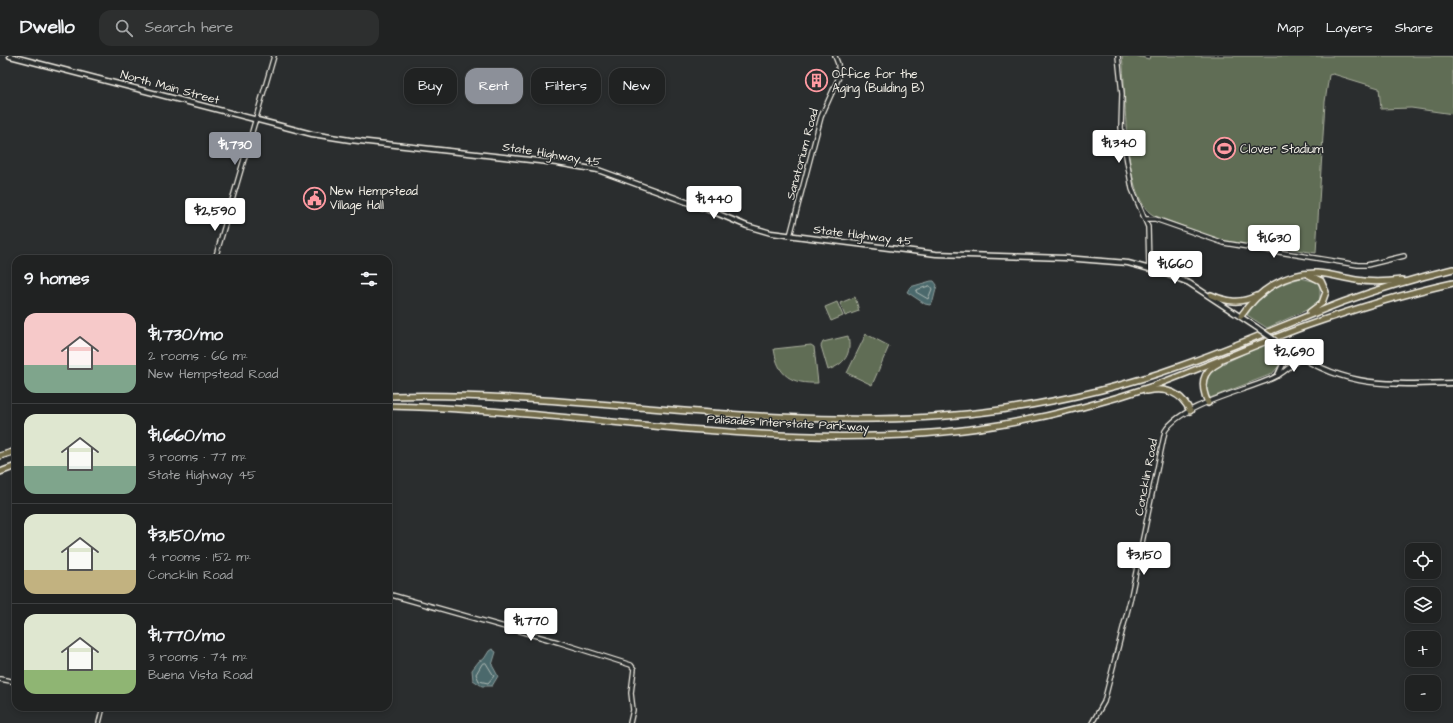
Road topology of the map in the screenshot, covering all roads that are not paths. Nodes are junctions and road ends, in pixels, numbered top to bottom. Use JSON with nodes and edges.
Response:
{"nodes":[{"id":1,"x":10,"y":56,"type":"edge"},
{"id":2,"x":274,"y":56,"type":"edge"},
{"id":3,"x":835,"y":56,"type":"edge"},
{"id":4,"x":1118,"y":56,"type":"edge"},
{"id":5,"x":255,"y":120,"type":"junction"},
{"id":6,"x":1145,"y":219,"type":"junction"},
{"id":7,"x":790,"y":236,"type":"junction"},
{"id":8,"x":216,"y":255,"type":"edge"},
{"id":9,"x":1404,"y":256,"type":"dead end"},
{"id":10,"x":1149,"y":268,"type":"junction"},
{"id":11,"x":1453,"y":269,"type":"edge"},
{"id":12,"x":1433,"y":274,"type":"junction"},
{"id":13,"x":1298,"y":276,"type":"junction"},
{"id":14,"x":1453,"y":283,"type":"edge"},
{"id":15,"x":1267,"y":289,"type":"junction"},
{"id":16,"x":1211,"y":296,"type":"junction"},
{"id":17,"x":1241,"y":316,"type":"junction"},
{"id":18,"x":1268,"y":332,"type":"junction"},
{"id":19,"x":1280,"y":344,"type":"junction"},
{"id":20,"x":1248,"y":348,"type":"junction"},
{"id":21,"x":1300,"y":358,"type":"junction"},
{"id":22,"x":1278,"y":375,"type":"junction"},
{"id":23,"x":1453,"y":384,"type":"edge"},
{"id":24,"x":392,"y":396,"type":"edge"},
{"id":25,"x":1102,"y":402,"type":"junction"},
{"id":26,"x":1208,"y":403,"type":"junction"},
{"id":27,"x":392,"y":406,"type":"edge"},
{"id":28,"x":1190,"y":411,"type":"junction"},
{"id":29,"x":12,"y":452,"type":"edge"},
{"id":30,"x":0,"y":456,"type":"edge"},
{"id":31,"x":12,"y":468,"type":"edge"},
{"id":32,"x":0,"y":472,"type":"edge"},
{"id":33,"x":392,"y":595,"type":"edge"},
{"id":34,"x":0,"y":679,"type":"edge"},
{"id":35,"x":12,"y":681,"type":"edge"},
{"id":36,"x":102,"y":711,"type":"edge"},
{"id":37,"x":99,"y":723,"type":"edge"},
{"id":38,"x":630,"y":723,"type":"edge"},
{"id":39,"x":1092,"y":723,"type":"edge"}],
"edges":[{"from":1,"to":5,"type":"main road","name":"North Main Street"},
{"from":2,"to":5,"type":"street"},
{"from":3,"to":7,"type":"street","name":"Sanatorium Road"},
{"from":4,"to":6,"type":"street"},
{"from":5,"to":7,"type":"main road","name":"State Highway 45"},
{"from":5,"to":8,"type":"street"},
{"from":6,"to":9,"type":"street"},
{"from":6,"to":10,"type":"street"},
{"from":7,"to":10,"type":"main road","name":"State Highway 45"},
{"from":10,"to":16,"type":"main road","name":"State Highway 45"},
{"from":11,"to":12,"type":"highway","name":"Palisades Interstate Parkway"},
{"from":12,"to":13,"type":"highway"},
{"from":12,"to":18,"type":"highway","name":"Palisades Interstate Parkway"},
{"from":13,"to":15,"type":"highway"},
{"from":13,"to":18,"type":"highway"},
{"from":14,"to":20,"type":"highway","name":"Palisades Interstate Parkway"},
{"from":15,"to":16,"type":"highway"},
{"from":15,"to":17,"type":"highway"},
{"from":16,"to":17,"type":"main road","name":"State Highway 45"},
{"from":17,"to":19,"type":"main road","name":"State Highway 45","bridge":true},
{"from":18,"to":24,"type":"highway","name":"Palisades Interstate Parkway"},
{"from":19,"to":21,"type":"main road","name":"State Highway 45"},
{"from":19,"to":22,"type":"main road"},
{"from":20,"to":25,"type":"highway","name":"Palisades Interstate Parkway"},
{"from":20,"to":26,"type":"highway"},
{"from":21,"to":22,"type":"street","name":"Concklin Road"},
{"from":21,"to":23,"type":"main road","name":"State Highway 45"},
{"from":22,"to":26,"type":"street","name":"Concklin Road"},
{"from":25,"to":27,"type":"highway","name":"Palisades Interstate Parkway"},
{"from":25,"to":28,"type":"highway"},
{"from":26,"to":28,"type":"street","name":"Concklin Road"},
{"from":28,"to":39,"type":"street","name":"Concklin Road"},
{"from":29,"to":30,"type":"highway"},
{"from":31,"to":32,"type":"highway"},
{"from":33,"to":38,"type":"street"},
{"from":34,"to":35,"type":"street"},
{"from":36,"to":37,"type":"street"}]}
